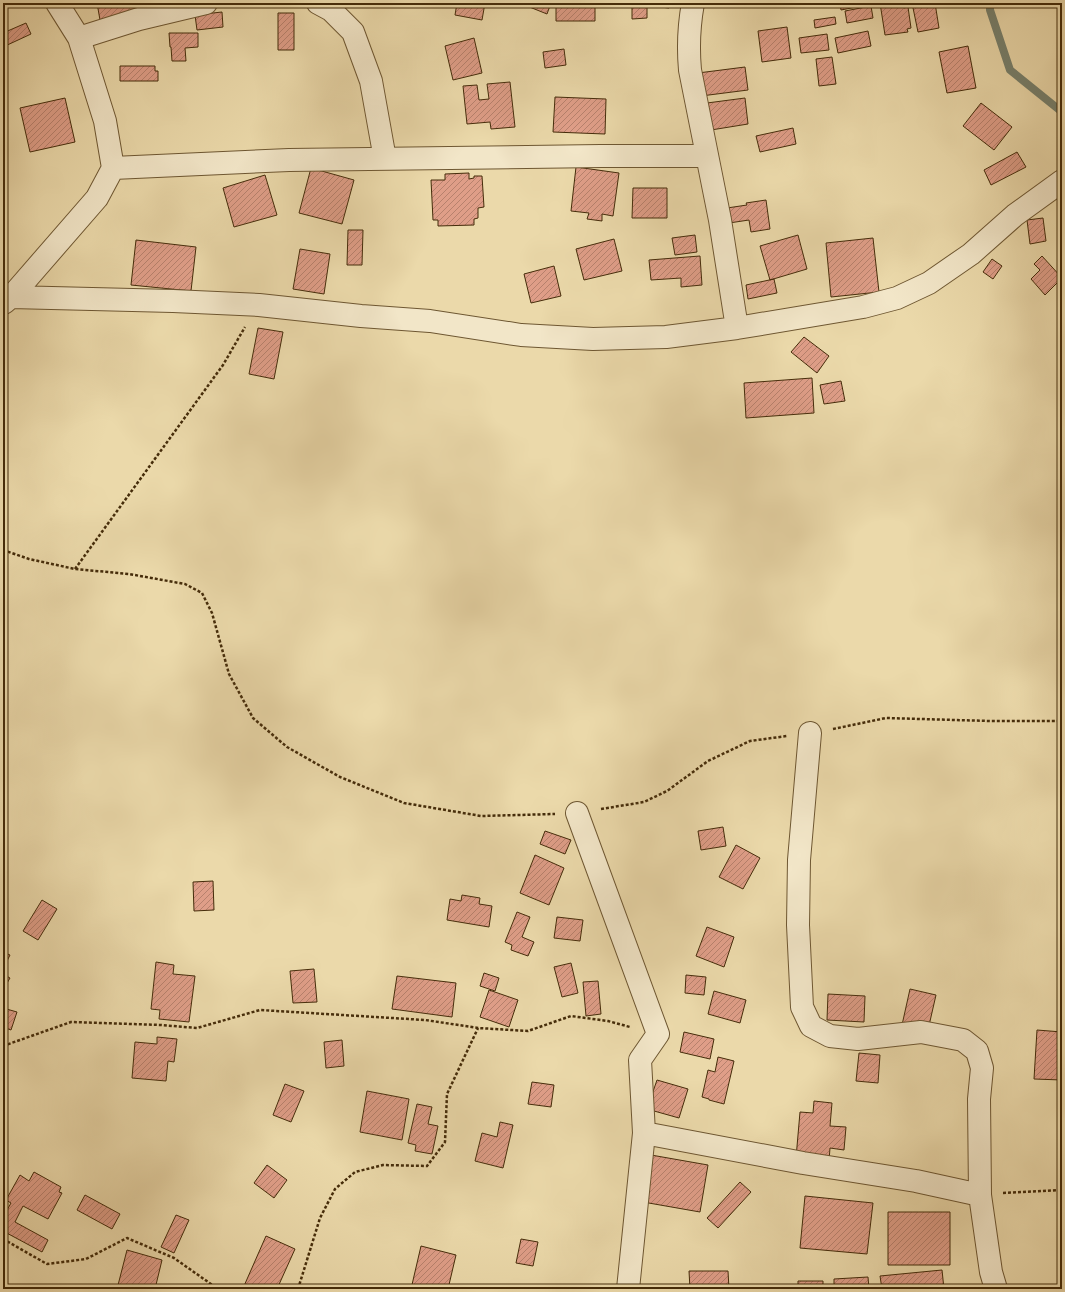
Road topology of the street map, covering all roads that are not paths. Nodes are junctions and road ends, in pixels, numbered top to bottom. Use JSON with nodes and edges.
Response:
{"nodes":[{"id":1,"x":57,"y":3,"type":"edge"},
{"id":2,"x":206,"y":3,"type":"edge"},
{"id":3,"x":318,"y":3,"type":"edge"},
{"id":4,"x":693,"y":3,"type":"edge"},
{"id":5,"x":78,"y":38,"type":"junction"},
{"id":6,"x":707,"y":156,"type":"junction"},
{"id":7,"x":385,"y":159,"type":"junction"},
{"id":8,"x":113,"y":168,"type":"junction"},
{"id":9,"x":1062,"y":181,"type":"edge"},
{"id":10,"x":7,"y":301,"type":"edge"},
{"id":11,"x":737,"y":328,"type":"junction"},
{"id":12,"x":810,"y":733,"type":"road end"},
{"id":13,"x":577,"y":814,"type":"road end"},
{"id":14,"x":644,"y":1133,"type":"junction"},
{"id":15,"x":980,"y":1195,"type":"junction"},
{"id":16,"x":628,"y":1289,"type":"edge"},
{"id":17,"x":996,"y":1289,"type":"edge"}],
"edges":[{"from":1,"to":5,"type":"street"},
{"from":2,"to":5,"type":"street"},
{"from":3,"to":7,"type":"street"},
{"from":4,"to":6,"type":"street"},
{"from":5,"to":8,"type":"street"},
{"from":6,"to":7,"type":"street"},
{"from":6,"to":11,"type":"street"},
{"from":7,"to":8,"type":"street"},
{"from":8,"to":10,"type":"street"},
{"from":9,"to":11,"type":"street"},
{"from":10,"to":11,"type":"street"},
{"from":12,"to":15,"type":"street"},
{"from":13,"to":14,"type":"street"},
{"from":14,"to":15,"type":"street"},
{"from":14,"to":16,"type":"street"},
{"from":15,"to":17,"type":"street"}]}
